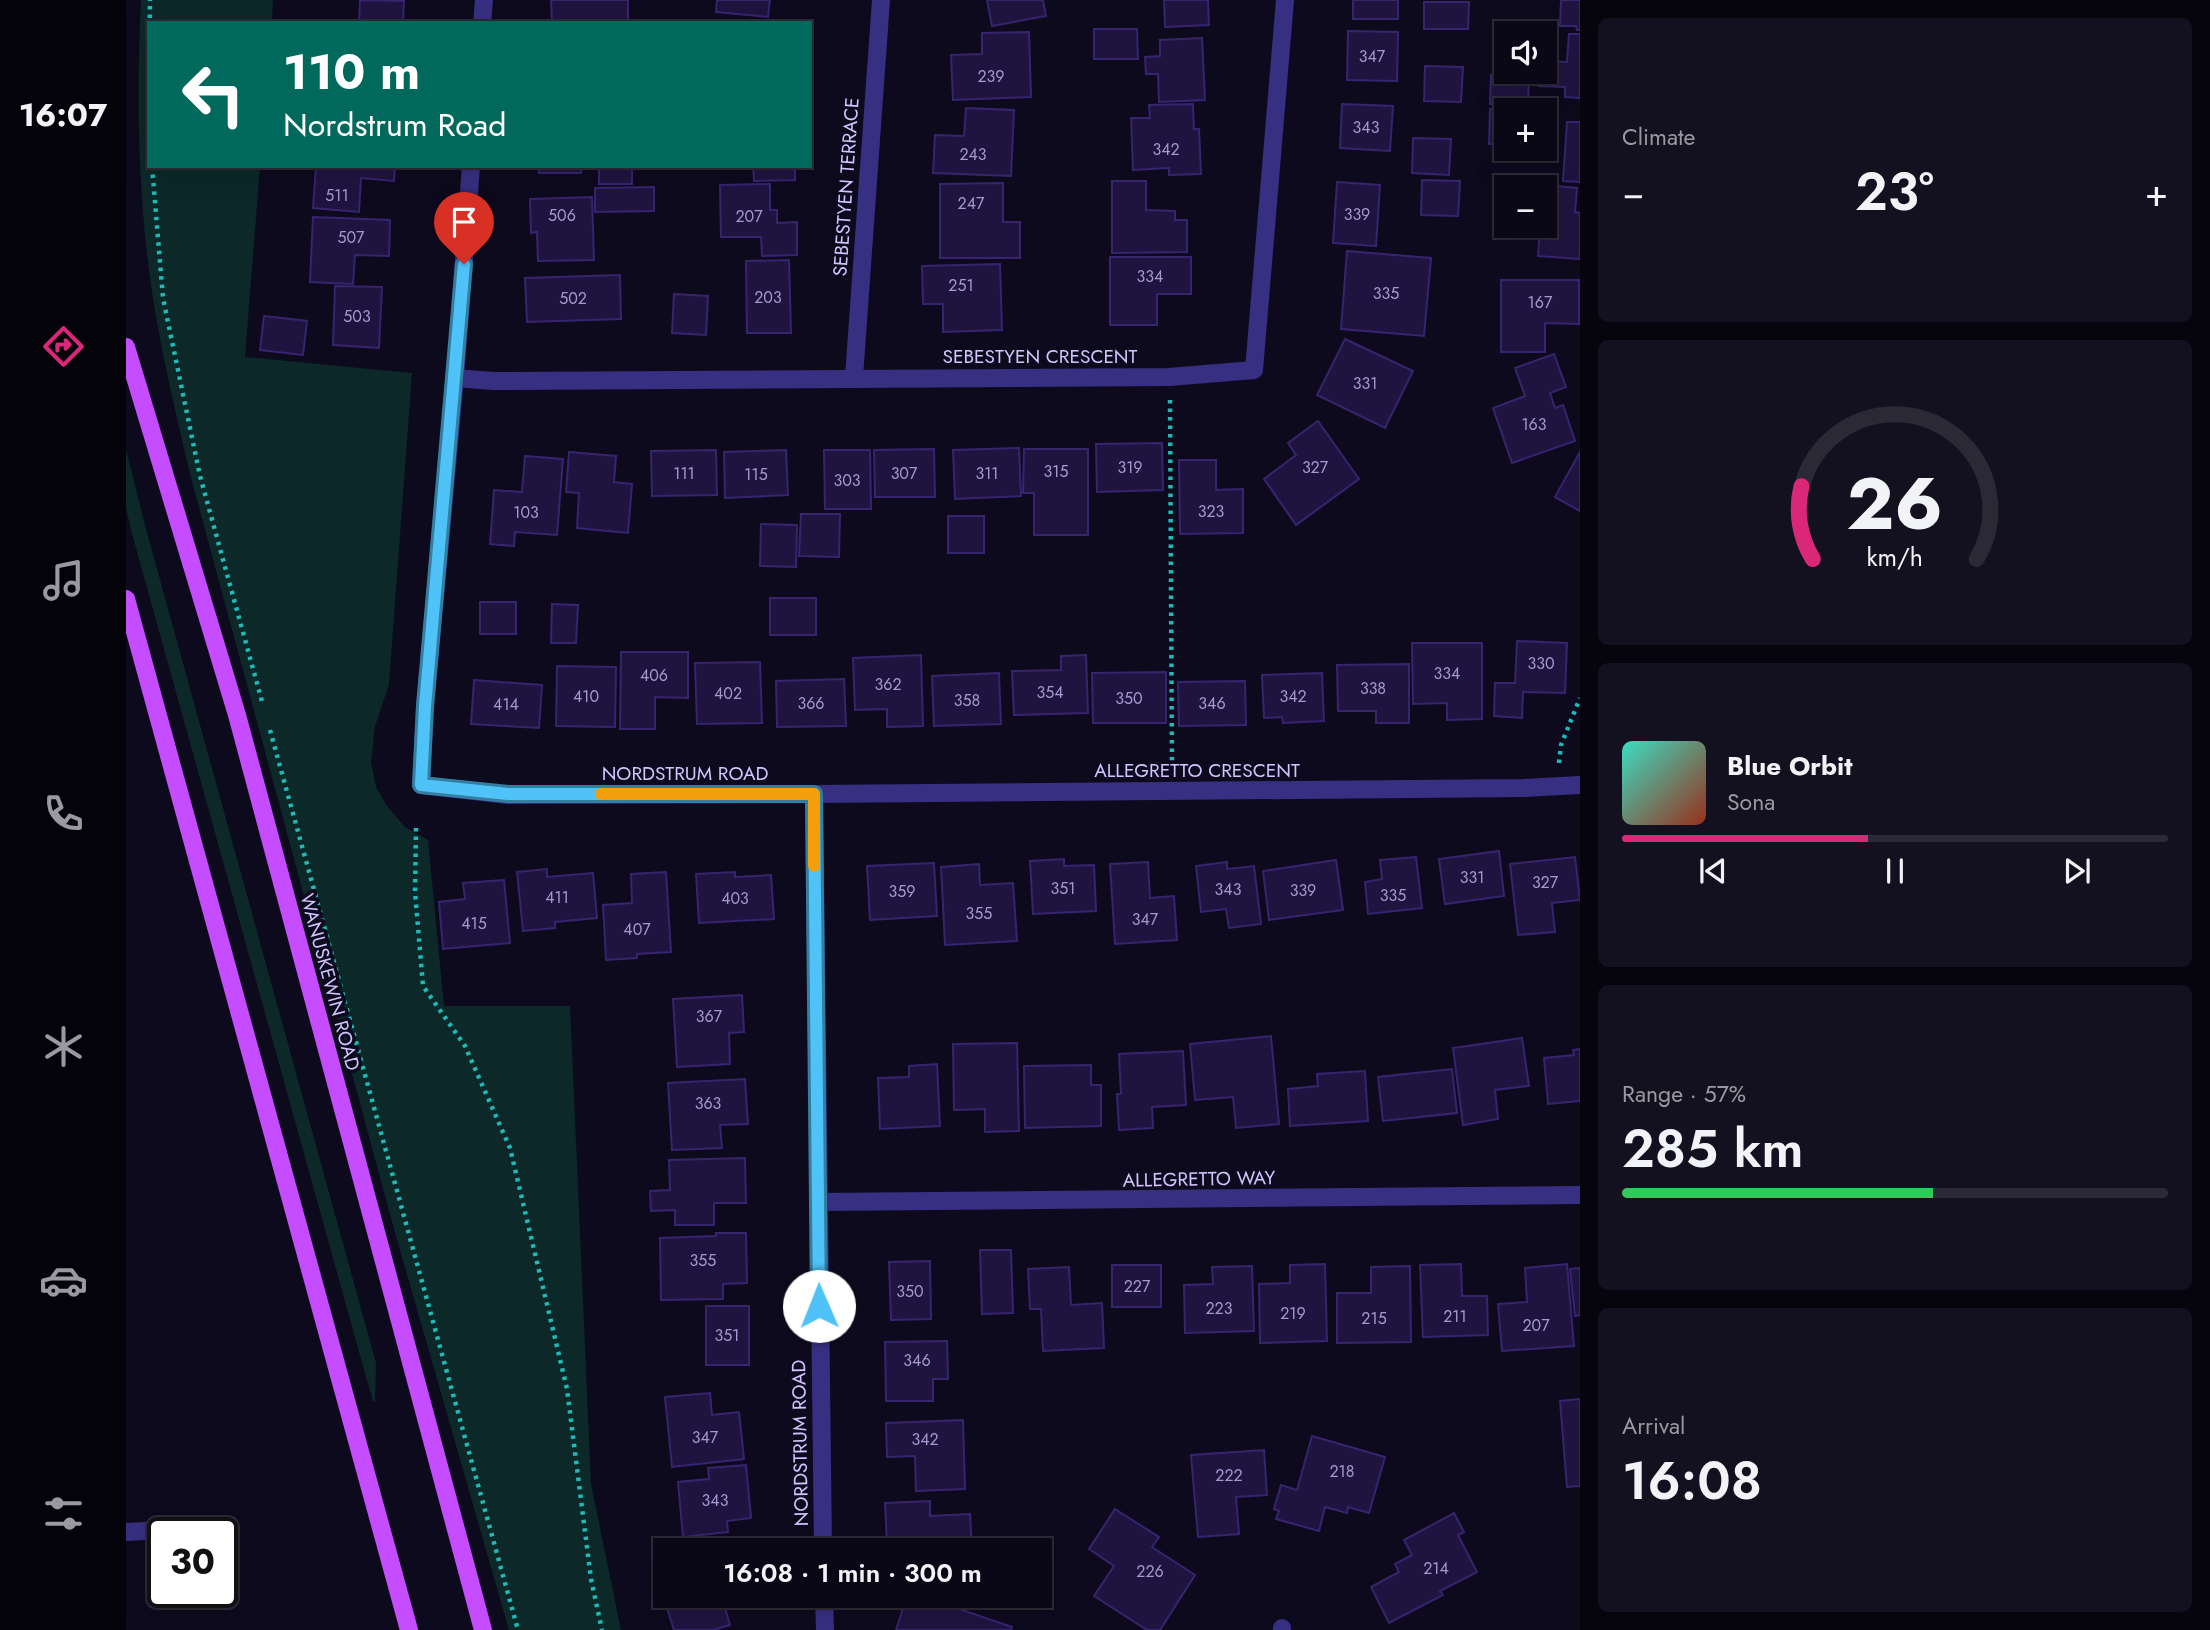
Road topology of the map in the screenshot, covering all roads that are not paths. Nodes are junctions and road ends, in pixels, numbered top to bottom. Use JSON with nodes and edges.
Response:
{"nodes":[{"id":1,"x":484,"y":0,"type":"edge"},
{"id":2,"x":881,"y":0,"type":"edge"},
{"id":3,"x":1285,"y":0,"type":"edge"},
{"id":4,"x":482,"y":21,"type":"edge"},
{"id":5,"x":471,"y":168,"type":"edge"},
{"id":6,"x":126,"y":347,"type":"edge"},
{"id":7,"x":854,"y":377,"type":"junction"},
{"id":8,"x":455,"y":378,"type":"junction"},
{"id":9,"x":126,"y":599,"type":"edge"},
{"id":10,"x":1580,"y":785,"type":"edge"},
{"id":11,"x":814,"y":794,"type":"junction"},
{"id":12,"x":1580,"y":1195,"type":"edge"},
{"id":13,"x":819,"y":1202,"type":"junction"},
{"id":14,"x":147,"y":1531,"type":"edge"},
{"id":15,"x":126,"y":1532,"type":"edge"},
{"id":16,"x":823,"y":1538,"type":"edge"},
{"id":17,"x":824,"y":1608,"type":"edge"},
{"id":18,"x":409,"y":1630,"type":"edge"},
{"id":19,"x":483,"y":1630,"type":"edge"},
{"id":20,"x":825,"y":1630,"type":"edge"}],
"edges":[{"from":1,"to":4,"type":"street"},
{"from":2,"to":7,"type":"street","name":"SEBESTYEN TERRACE"},
{"from":3,"to":7,"type":"street","name":"SEBESTYEN CRESCENT"},
{"from":5,"to":8,"type":"street","name":"NORDSTRUM ROAD"},
{"from":6,"to":19,"type":"main road","name":"WANUSKEWIN ROAD"},
{"from":7,"to":8,"type":"street","name":"SEBESTYEN CRESCENT"},
{"from":8,"to":11,"type":"street","name":"NORDSTRUM ROAD"},
{"from":9,"to":18,"type":"main road"},
{"from":10,"to":11,"type":"street","name":"ALLEGRETTO CRESCENT"},
{"from":11,"to":13,"type":"street","name":"NORDSTRUM ROAD"},
{"from":12,"to":13,"type":"street","name":"ALLEGRETTO WAY"},
{"from":13,"to":16,"type":"street","name":"NORDSTRUM ROAD"},
{"from":14,"to":15,"type":"street"},
{"from":17,"to":20,"type":"street"}]}
